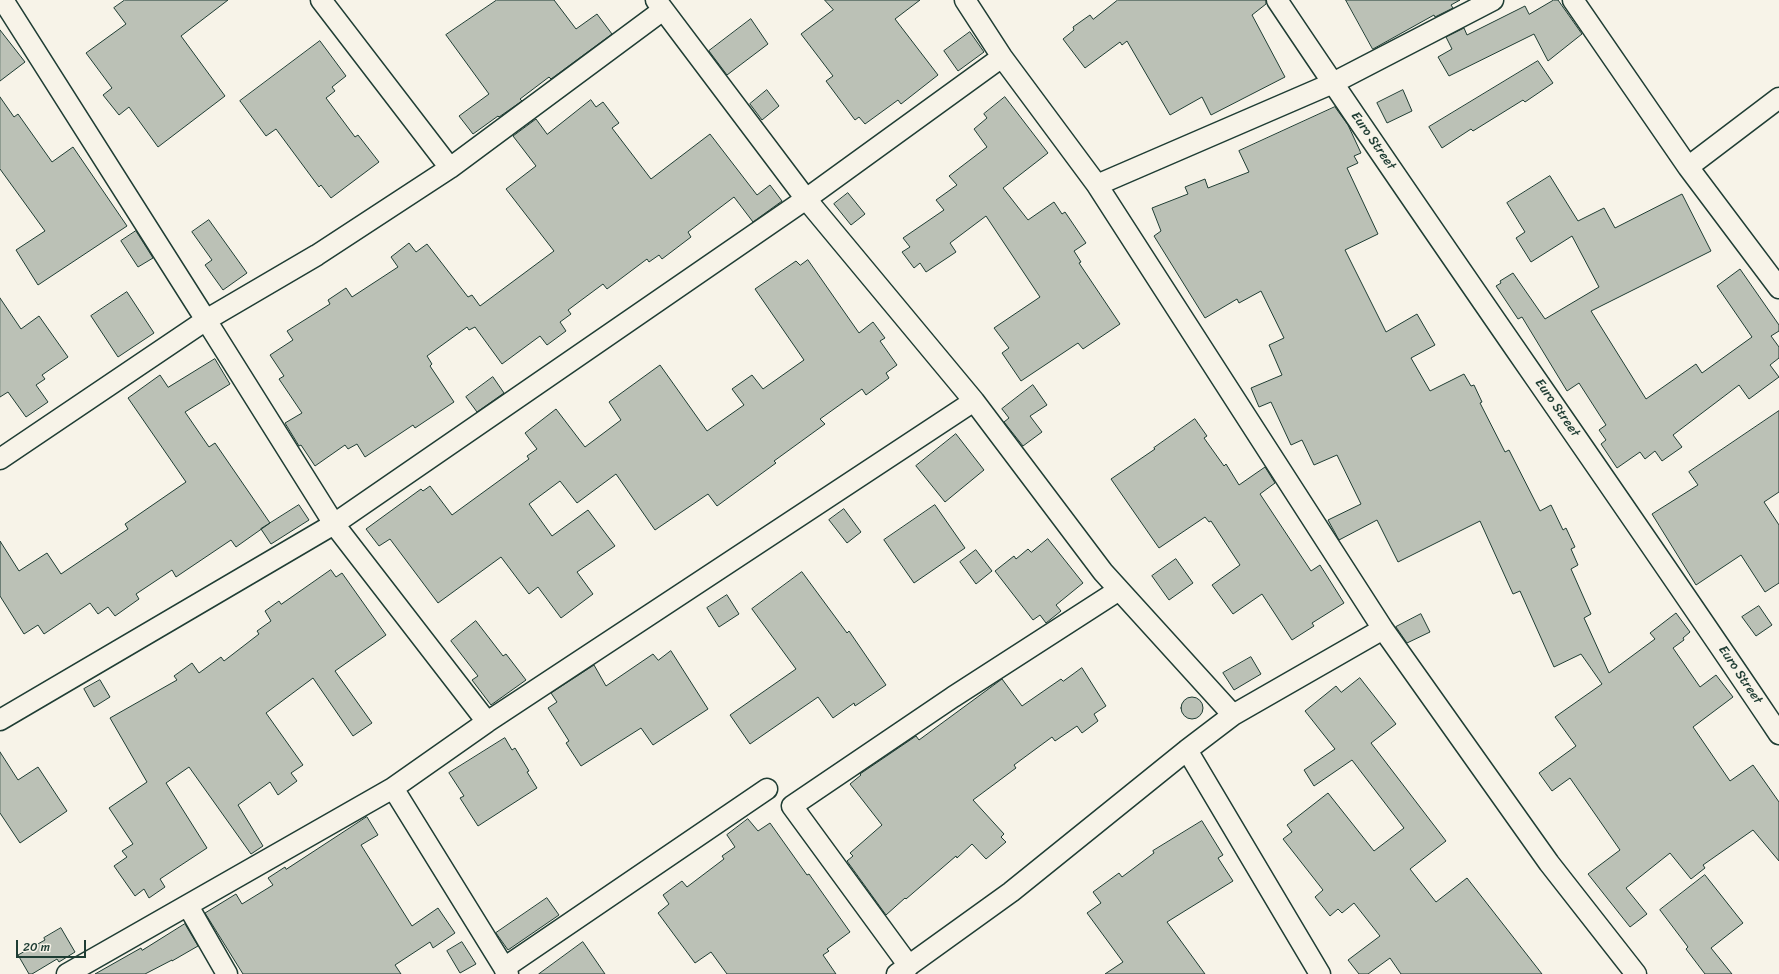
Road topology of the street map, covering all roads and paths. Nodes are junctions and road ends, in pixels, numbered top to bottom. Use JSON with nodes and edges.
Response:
{"nodes":[{"id":1,"x":3,"y":0,"type":"edge"},
{"id":2,"x":321,"y":0,"type":"edge"},
{"id":3,"x":965,"y":0,"type":"edge"},
{"id":4,"x":1277,"y":0,"type":"edge"},
{"id":5,"x":1493,"y":0,"type":"edge"},
{"id":6,"x":1573,"y":0,"type":"edge"},
{"id":7,"x":660,"y":5,"type":"edge"},
{"id":8,"x":1002,"y":57,"type":"junction"},
{"id":9,"x":1333,"y":83,"type":"junction"},
{"id":10,"x":1779,"y":98,"type":"edge"},
{"id":11,"x":1688,"y":167,"type":"junction"},
{"id":12,"x":450,"y":168,"type":"junction"},
{"id":13,"x":1097,"y":185,"type":"junction"},
{"id":14,"x":806,"y":199,"type":"junction"},
{"id":15,"x":1779,"y":288,"type":"edge"},
{"id":16,"x":206,"y":320,"type":"junction"},
{"id":17,"x":974,"y":401,"type":"junction"},
{"id":18,"x":0,"y":460,"type":"edge"},
{"id":19,"x":334,"y":524,"type":"junction"},
{"id":20,"x":1119,"y":590,"type":"junction"},
{"id":21,"x":1383,"y":629,"type":"junction"},
{"id":22,"x":1233,"y":715,"type":"junction"},
{"id":23,"x":0,"y":720,"type":"edge"},
{"id":24,"x":487,"y":722,"type":"junction"},
{"id":25,"x":1779,"y":734,"type":"edge"},
{"id":26,"x":1187,"y":750,"type":"junction"},
{"id":27,"x":393,"y":788,"type":"junction"},
{"id":28,"x":767,"y":789,"type":"dead end"},
{"id":29,"x":188,"y":906,"type":"junction"},
{"id":30,"x":903,"y":970,"type":"edge"},
{"id":31,"x":506,"y":971,"type":"edge"},
{"id":32,"x":67,"y":974,"type":"edge"},
{"id":33,"x":227,"y":974,"type":"edge"},
{"id":34,"x":1320,"y":974,"type":"edge"},
{"id":35,"x":1636,"y":974,"type":"edge"}],
"edges":[{"from":1,"to":16,"type":"street"},
{"from":2,"to":12,"type":"street"},
{"from":3,"to":8,"type":"street"},
{"from":4,"to":9,"type":"street","name":"Euro Street"},
{"from":5,"to":9,"type":"street"},
{"from":6,"to":11,"type":"street"},
{"from":7,"to":12,"type":"street"},
{"from":7,"to":14,"type":"street"},
{"from":8,"to":13,"type":"street"},
{"from":8,"to":14,"type":"street"},
{"from":9,"to":13,"type":"street"},
{"from":9,"to":25,"type":"street","name":"Euro Street"},
{"from":10,"to":11,"type":"street"},
{"from":11,"to":15,"type":"street"},
{"from":12,"to":16,"type":"street"},
{"from":13,"to":21,"type":"street"},
{"from":14,"to":17,"type":"street"},
{"from":14,"to":19,"type":"street"},
{"from":16,"to":18,"type":"street"},
{"from":16,"to":19,"type":"street"},
{"from":17,"to":20,"type":"street"},
{"from":17,"to":24,"type":"street"},
{"from":19,"to":23,"type":"street"},
{"from":19,"to":24,"type":"street"},
{"from":20,"to":22,"type":"street"},
{"from":20,"to":30,"type":"street"},
{"from":21,"to":22,"type":"street"},
{"from":21,"to":35,"type":"street"},
{"from":22,"to":26,"type":"street"},
{"from":24,"to":27,"type":"street"},
{"from":26,"to":30,"type":"street"},
{"from":26,"to":34,"type":"street"},
{"from":27,"to":29,"type":"street"},
{"from":27,"to":31,"type":"street"},
{"from":28,"to":31,"type":"street"},
{"from":29,"to":32,"type":"street"},
{"from":29,"to":33,"type":"street"}]}
